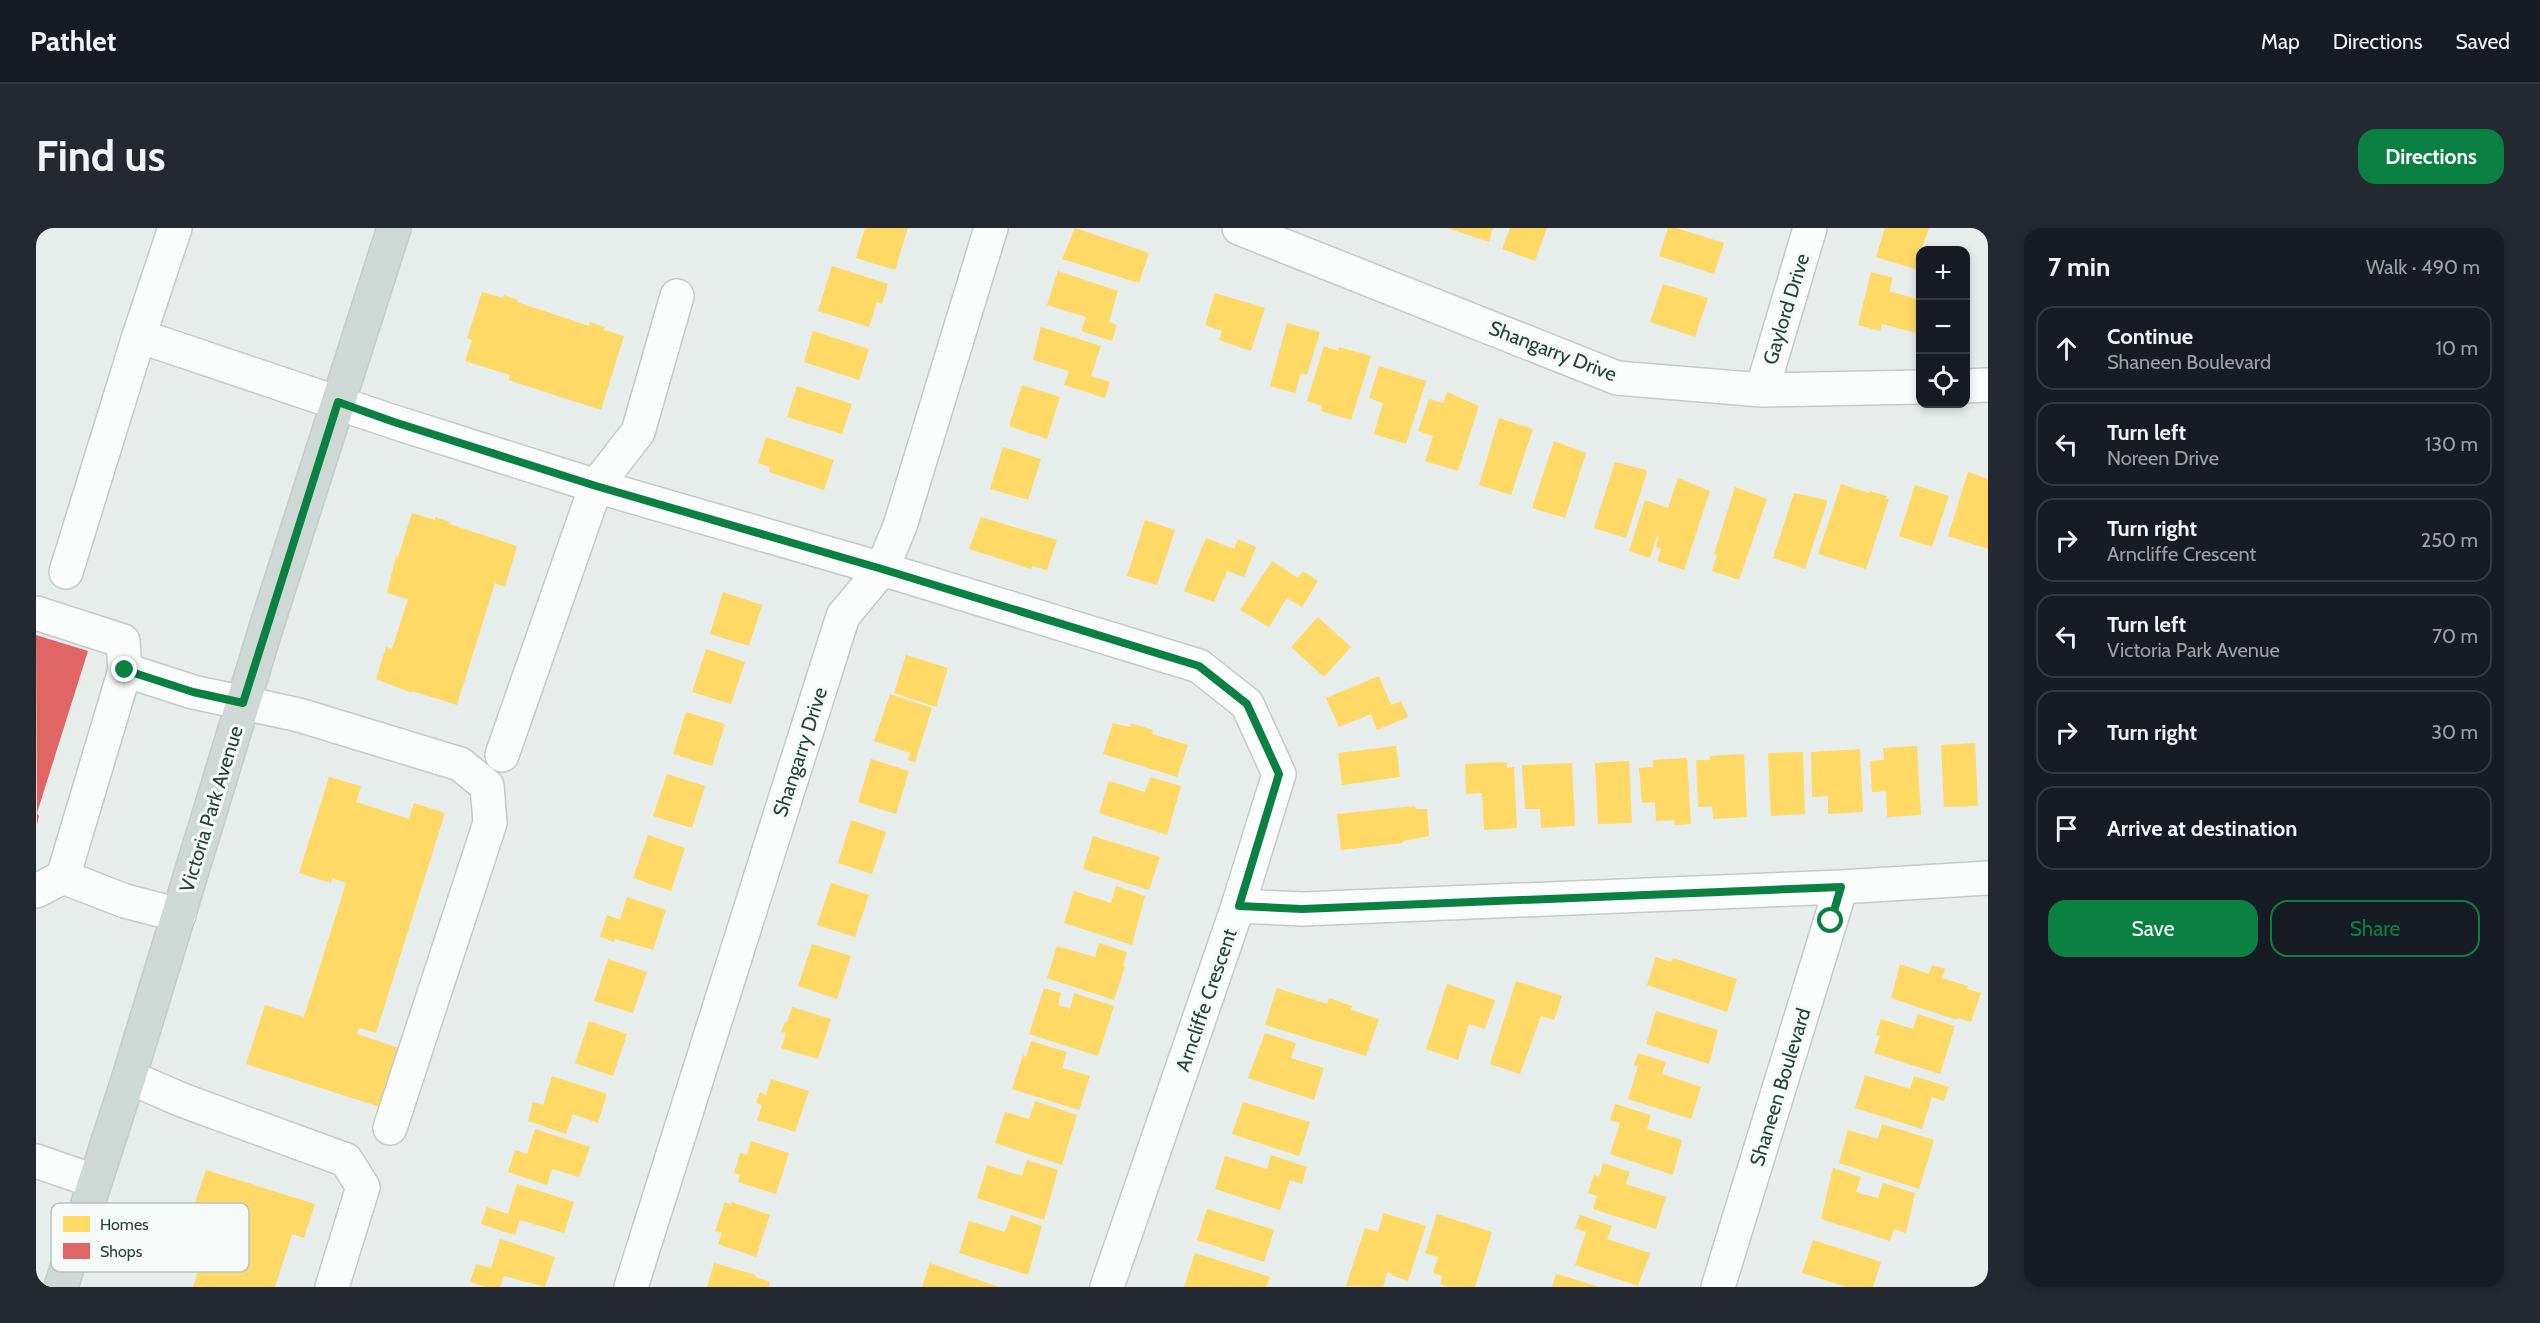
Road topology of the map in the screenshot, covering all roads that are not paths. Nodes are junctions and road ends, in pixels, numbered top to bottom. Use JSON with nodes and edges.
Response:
{"nodes":[{"id":1,"x":175,"y":228,"type":"edge"},
{"id":2,"x":394,"y":228,"type":"edge"},
{"id":3,"x":991,"y":228,"type":"edge"},
{"id":4,"x":1239,"y":228,"type":"edge"},
{"id":5,"x":1810,"y":228,"type":"edge"},
{"id":6,"x":676,"y":296,"type":"dead end"},
{"id":7,"x":139,"y":336,"type":"junction"},
{"id":8,"x":1988,"y":385,"type":"edge"},
{"id":9,"x":1970,"y":386,"type":"edge"},
{"id":10,"x":1916,"y":387,"type":"edge"},
{"id":11,"x":1762,"y":390,"type":"junction"},
{"id":12,"x":338,"y":402,"type":"junction"},
{"id":13,"x":596,"y":486,"type":"junction"},
{"id":14,"x":882,"y":569,"type":"junction"},
{"id":15,"x":66,"y":572,"type":"dead end"},
{"id":16,"x":36,"y":613,"type":"edge"},
{"id":17,"x":125,"y":670,"type":"junction"},
{"id":18,"x":243,"y":703,"type":"junction"},
{"id":19,"x":502,"y":755,"type":"dead end"},
{"id":20,"x":1988,"y":878,"type":"edge"},
{"id":21,"x":50,"y":884,"type":"edge"},
{"id":22,"x":1841,"y":887,"type":"junction"},
{"id":23,"x":1239,"y":906,"type":"junction"},
{"id":24,"x":178,"y":915,"type":"junction"},
{"id":25,"x":129,"y":1077,"type":"junction"},
{"id":26,"x":390,"y":1128,"type":"dead end"},
{"id":27,"x":36,"y":1161,"type":"edge"},
{"id":28,"x":94,"y":1181,"type":"junction"},
{"id":29,"x":87,"y":1203,"type":"edge"},
{"id":30,"x":66,"y":1272,"type":"edge"},
{"id":31,"x":61,"y":1287,"type":"edge"},
{"id":32,"x":332,"y":1287,"type":"edge"},
{"id":33,"x":631,"y":1287,"type":"edge"},
{"id":34,"x":1107,"y":1287,"type":"edge"},
{"id":35,"x":1718,"y":1287,"type":"edge"}],
"edges":[{"from":1,"to":7,"type":"street"},
{"from":2,"to":12,"type":"main road","name":"Victoria Park Avenue"},
{"from":3,"to":14,"type":"street","name":"Shangarry Drive"},
{"from":4,"to":11,"type":"street","name":"Shangarry Drive"},
{"from":5,"to":11,"type":"street","name":"Gaylord Drive"},
{"from":6,"to":13,"type":"street"},
{"from":7,"to":12,"type":"street","name":"Arncliffe Crescent"},
{"from":7,"to":15,"type":"street"},
{"from":8,"to":9,"type":"street"},
{"from":10,"to":11,"type":"street","name":"Shangarry Drive"},
{"from":12,"to":13,"type":"street","name":"Arncliffe Crescent"},
{"from":12,"to":18,"type":"main road","name":"Victoria Park Avenue"},
{"from":13,"to":14,"type":"street","name":"Arncliffe Crescent"},
{"from":13,"to":19,"type":"street"},
{"from":14,"to":23,"type":"street","name":"Arncliffe Crescent"},
{"from":14,"to":33,"type":"street","name":"Shangarry Drive"},
{"from":16,"to":17,"type":"street"},
{"from":17,"to":18,"type":"street"},
{"from":17,"to":21,"type":"street"},
{"from":18,"to":24,"type":"main road","name":"Victoria Park Avenue"},
{"from":18,"to":26,"type":"street"},
{"from":20,"to":22,"type":"street"},
{"from":21,"to":24,"type":"street"},
{"from":22,"to":23,"type":"street"},
{"from":22,"to":35,"type":"street","name":"Shaneen Boulevard"},
{"from":23,"to":34,"type":"street","name":"Arncliffe Crescent"},
{"from":24,"to":25,"type":"main road","name":"Victoria Park Avenue"},
{"from":25,"to":28,"type":"main road","name":"Victoria Park Avenue"},
{"from":25,"to":32,"type":"street"},
{"from":27,"to":28,"type":"street"},
{"from":28,"to":29,"type":"main road","name":"Victoria Park Avenue"},
{"from":30,"to":31,"type":"main road","name":"Victoria Park Avenue"}]}
